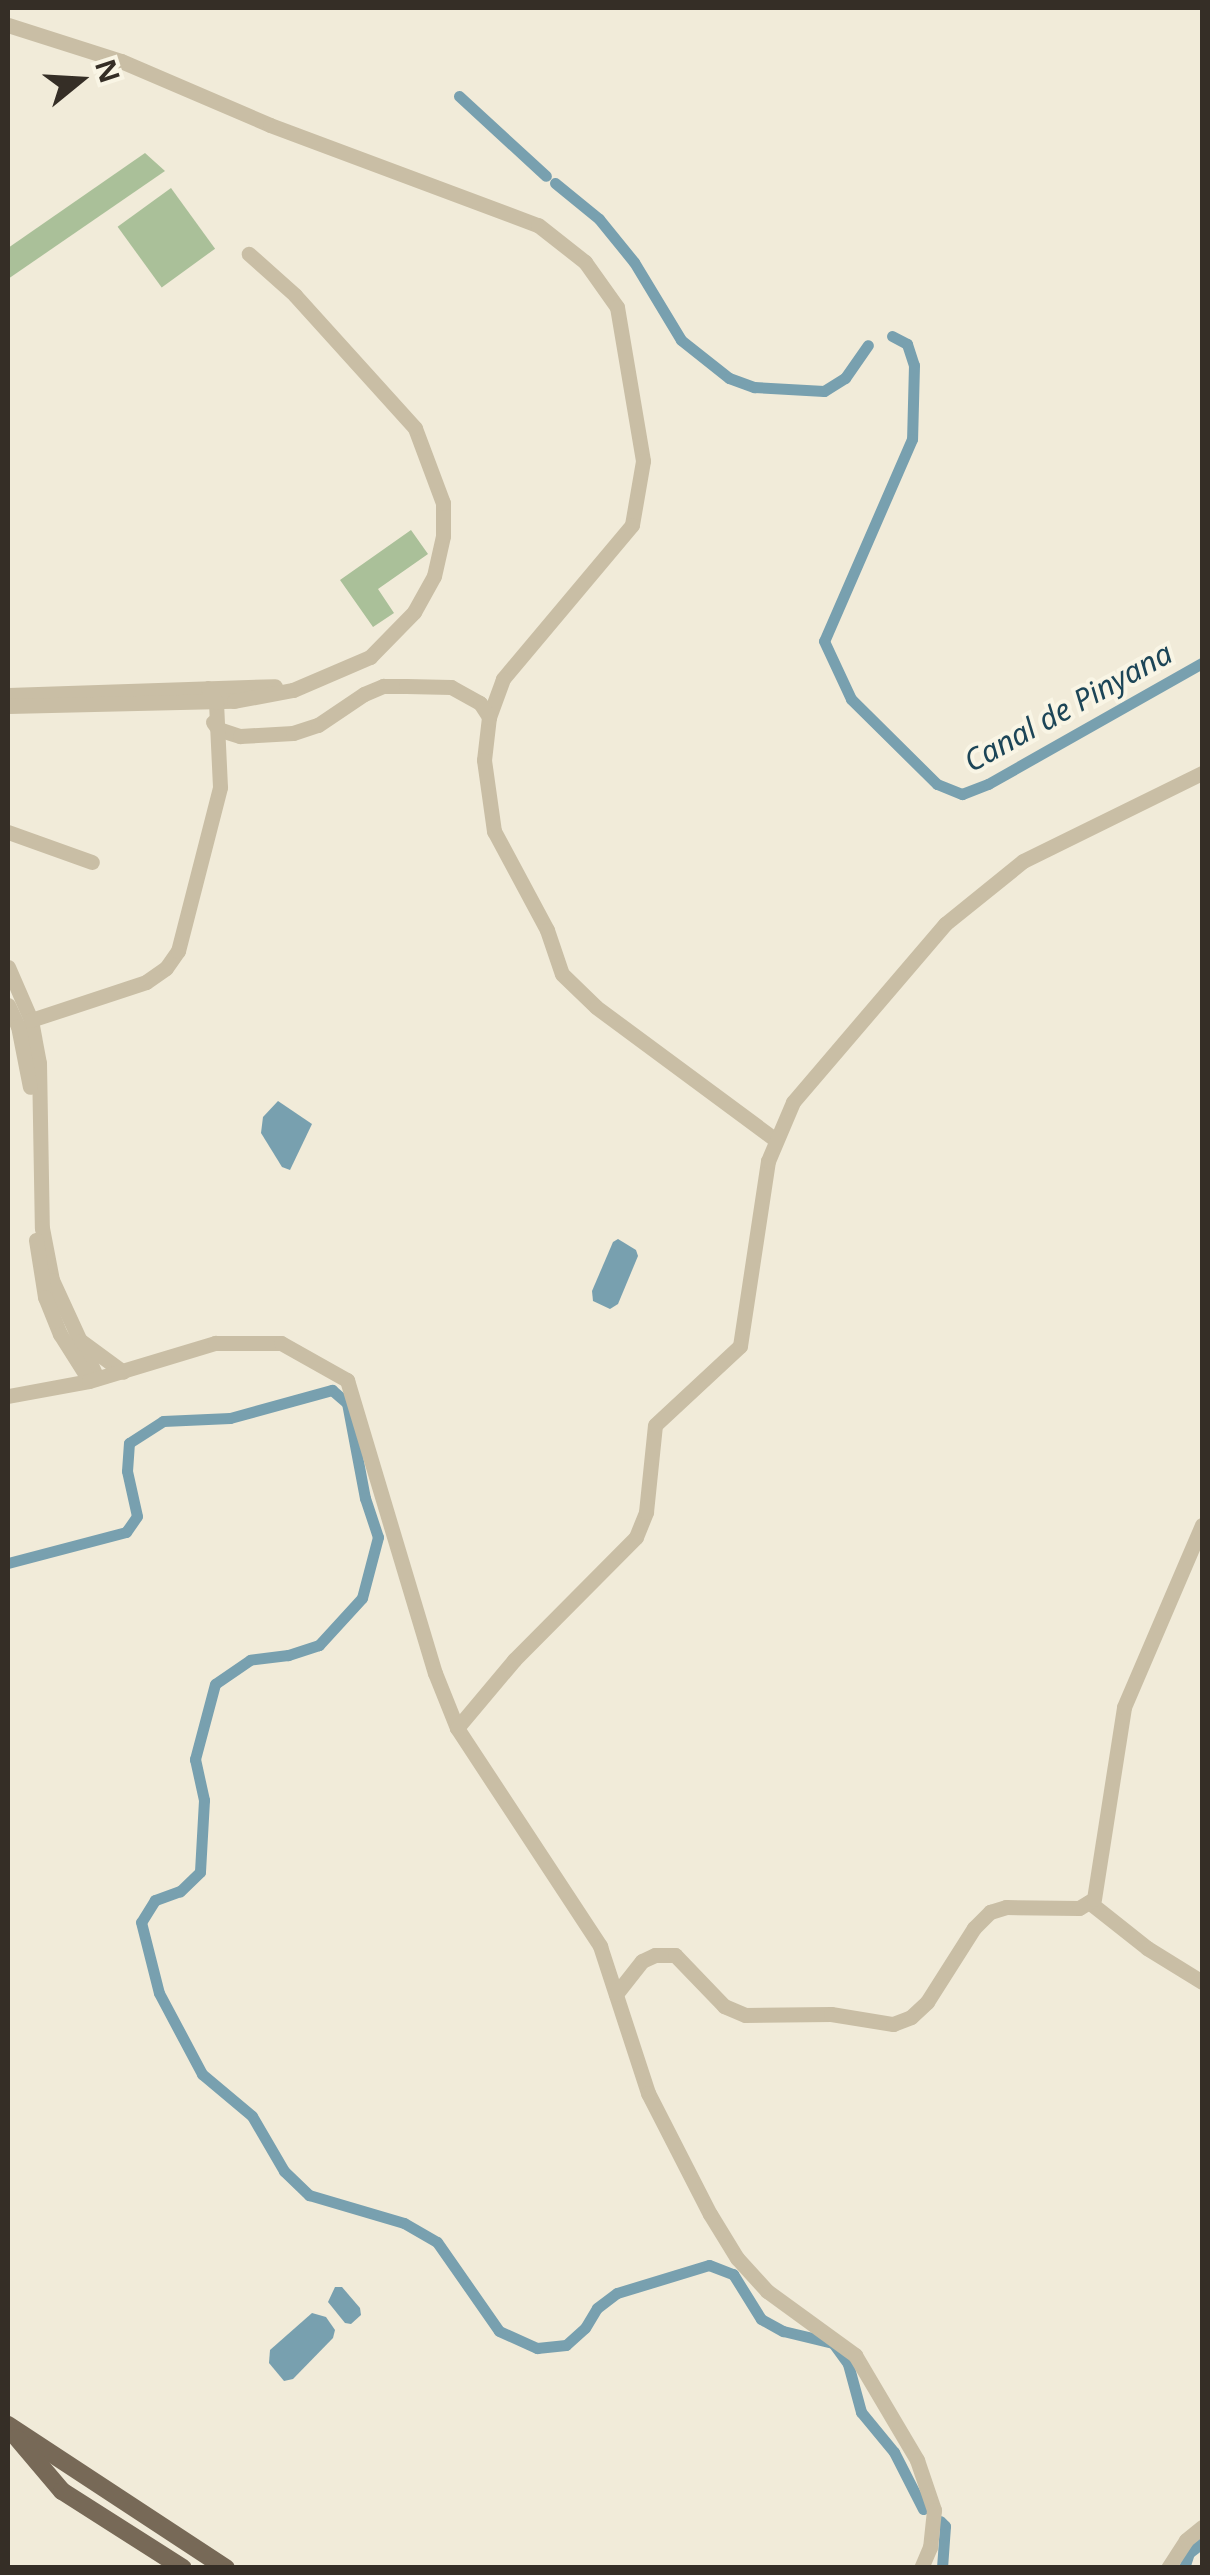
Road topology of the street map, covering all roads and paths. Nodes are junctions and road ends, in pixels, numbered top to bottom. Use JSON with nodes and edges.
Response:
{"nodes":[{"id":1,"x":8,"y":25,"type":"edge"},
{"id":2,"x":248,"y":254,"type":"dead end"},
{"id":3,"x":317,"y":678,"type":"junction"},
{"id":4,"x":8,"y":695,"type":"edge"},
{"id":5,"x":212,"y":695,"type":"junction"},
{"id":6,"x":234,"y":702,"type":"junction"},
{"id":7,"x":199,"y":703,"type":"junction"},
{"id":8,"x":8,"y":706,"type":"edge"},
{"id":9,"x":490,"y":717,"type":"junction"},
{"id":10,"x":218,"y":729,"type":"junction"},
{"id":11,"x":1202,"y":774,"type":"edge"},
{"id":12,"x":8,"y":832,"type":"edge"},
{"id":13,"x":92,"y":862,"type":"dead end"},
{"id":14,"x":8,"y":967,"type":"edge"},
{"id":15,"x":11,"y":998,"type":"edge"},
{"id":16,"x":61,"y":1010,"type":"junction"},
{"id":17,"x":31,"y":1020,"type":"junction"},
{"id":18,"x":25,"y":1052,"type":"junction"},
{"id":19,"x":39,"y":1063,"type":"junction"},
{"id":20,"x":776,"y":1140,"type":"junction"},
{"id":21,"x":73,"y":1344,"type":"junction"},
{"id":22,"x":123,"y":1372,"type":"junction"},
{"id":23,"x":93,"y":1380,"type":"junction"},
{"id":24,"x":66,"y":1384,"type":"junction"},
{"id":25,"x":8,"y":1396,"type":"edge"},
{"id":26,"x":1202,"y":1524,"type":"edge"},
{"id":27,"x":457,"y":1728,"type":"junction"},
{"id":28,"x":1089,"y":1902,"type":"junction"},
{"id":29,"x":1202,"y":1982,"type":"edge"},
{"id":30,"x":616,"y":1994,"type":"junction"},
{"id":31,"x":8,"y":2425,"type":"edge"},
{"id":32,"x":1202,"y":2527,"type":"edge"},
{"id":33,"x":923,"y":2566,"type":"edge"},
{"id":34,"x":183,"y":2568,"type":"edge"},
{"id":35,"x":226,"y":2568,"type":"edge"},
{"id":36,"x":1168,"y":2568,"type":"edge"}],
"edges":[{"from":1,"to":9,"type":"street"},
{"from":2,"to":3,"type":"street"},
{"from":3,"to":5,"type":"street"},
{"from":3,"to":6,"type":"street"},
{"from":4,"to":5,"type":"street"},
{"from":5,"to":6,"type":"street"},
{"from":5,"to":7,"type":"street"},
{"from":5,"to":10,"type":"street"},
{"from":6,"to":10,"type":"street"},
{"from":7,"to":8,"type":"street"},
{"from":7,"to":10,"type":"street"},
{"from":9,"to":10,"type":"street"},
{"from":9,"to":20,"type":"street"},
{"from":10,"to":16,"type":"street"},
{"from":11,"to":20,"type":"street"},
{"from":12,"to":13,"type":"street"},
{"from":14,"to":15,"type":"street"},
{"from":15,"to":16,"type":"street"},
{"from":15,"to":17,"type":"street"},
{"from":15,"to":18,"type":"street"},
{"from":16,"to":17,"type":"street"},
{"from":16,"to":19,"type":"street"},
{"from":17,"to":18,"type":"street"},
{"from":17,"to":19,"type":"street"},
{"from":18,"to":21,"type":"street"},
{"from":19,"to":21,"type":"street"},
{"from":20,"to":27,"type":"street"},
{"from":21,"to":22,"type":"street"},
{"from":21,"to":23,"type":"street"},
{"from":21,"to":24,"type":"street"},
{"from":22,"to":23,"type":"street"},
{"from":22,"to":27,"type":"street"},
{"from":23,"to":24,"type":"street"},
{"from":24,"to":25,"type":"street"},
{"from":26,"to":28,"type":"street"},
{"from":27,"to":30,"type":"street"},
{"from":28,"to":29,"type":"street"},
{"from":28,"to":30,"type":"street"},
{"from":30,"to":33,"type":"street"},
{"from":31,"to":34,"type":"main road"},
{"from":31,"to":35,"type":"main road"},
{"from":32,"to":36,"type":"street"}]}
